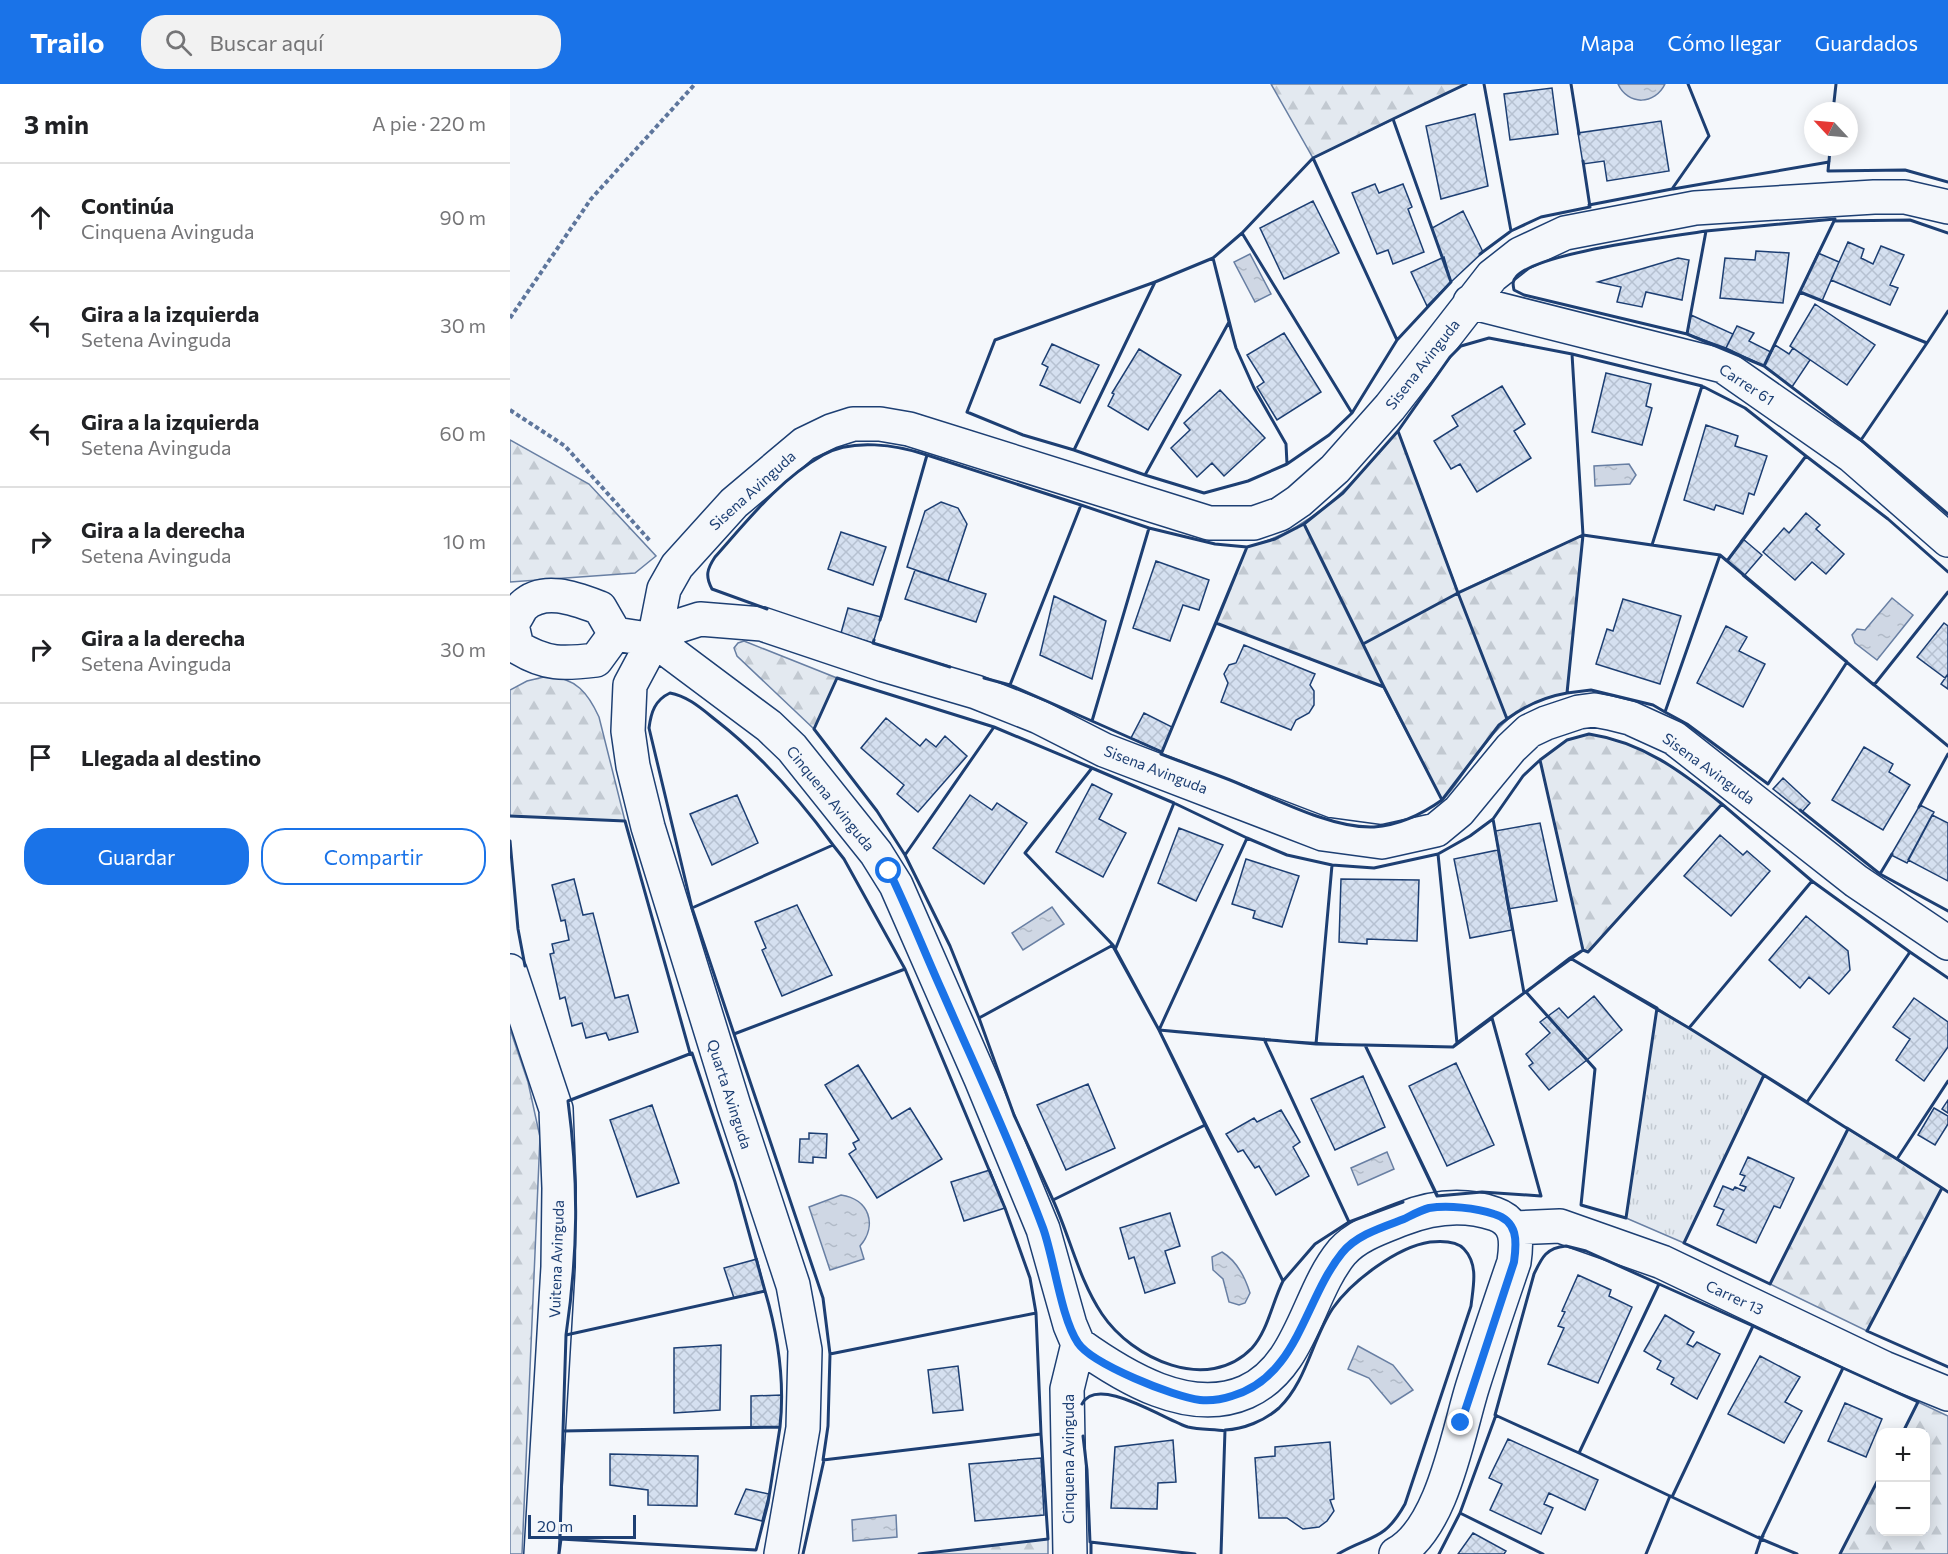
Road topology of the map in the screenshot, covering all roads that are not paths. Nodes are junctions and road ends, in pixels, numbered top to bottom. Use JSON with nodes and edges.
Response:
{"nodes":[{"id":1,"x":1948,"y":207,"type":"edge"},
{"id":2,"x":1470,"y":302,"type":"junction"},
{"id":3,"x":1948,"y":540,"type":"edge"},
{"id":4,"x":511,"y":625,"type":"edge"},
{"id":5,"x":615,"y":634,"type":"junction"},
{"id":6,"x":654,"y":640,"type":"junction"},
{"id":7,"x":1948,"y":943,"type":"edge"},
{"id":8,"x":510,"y":971,"type":"edge"},
{"id":9,"x":1514,"y":1228,"type":"junction"},
{"id":10,"x":1078,"y":1344,"type":"junction"},
{"id":11,"x":1948,"y":1394,"type":"edge"},
{"id":12,"x":541,"y":1554,"type":"edge"},
{"id":13,"x":781,"y":1554,"type":"edge"},
{"id":14,"x":1070,"y":1554,"type":"edge"},
{"id":15,"x":1396,"y":1554,"type":"edge"}],
"edges":[{"from":1,"to":2,"type":"street","name":"Sisena Avinguda"},
{"from":2,"to":3,"type":"street","name":"Carrer 61"},
{"from":2,"to":6,"type":"street","name":"Sisena Avinguda"},
{"from":4,"to":5,"type":"street"},
{"from":4,"to":5,"type":"street"},
{"from":5,"to":6,"type":"street"},
{"from":6,"to":7,"type":"street","name":"Sisena Avinguda"},
{"from":6,"to":10,"type":"street","name":"Cinquena Avinguda"},
{"from":6,"to":13,"type":"street","name":"Quarta Avinguda"},
{"from":8,"to":12,"type":"street","name":"Vuitena Avinguda"},
{"from":9,"to":10,"type":"street"},
{"from":9,"to":11,"type":"street","name":"Carrer 13"},
{"from":9,"to":15,"type":"street"},
{"from":10,"to":14,"type":"street","name":"Cinquena Avinguda"}]}
